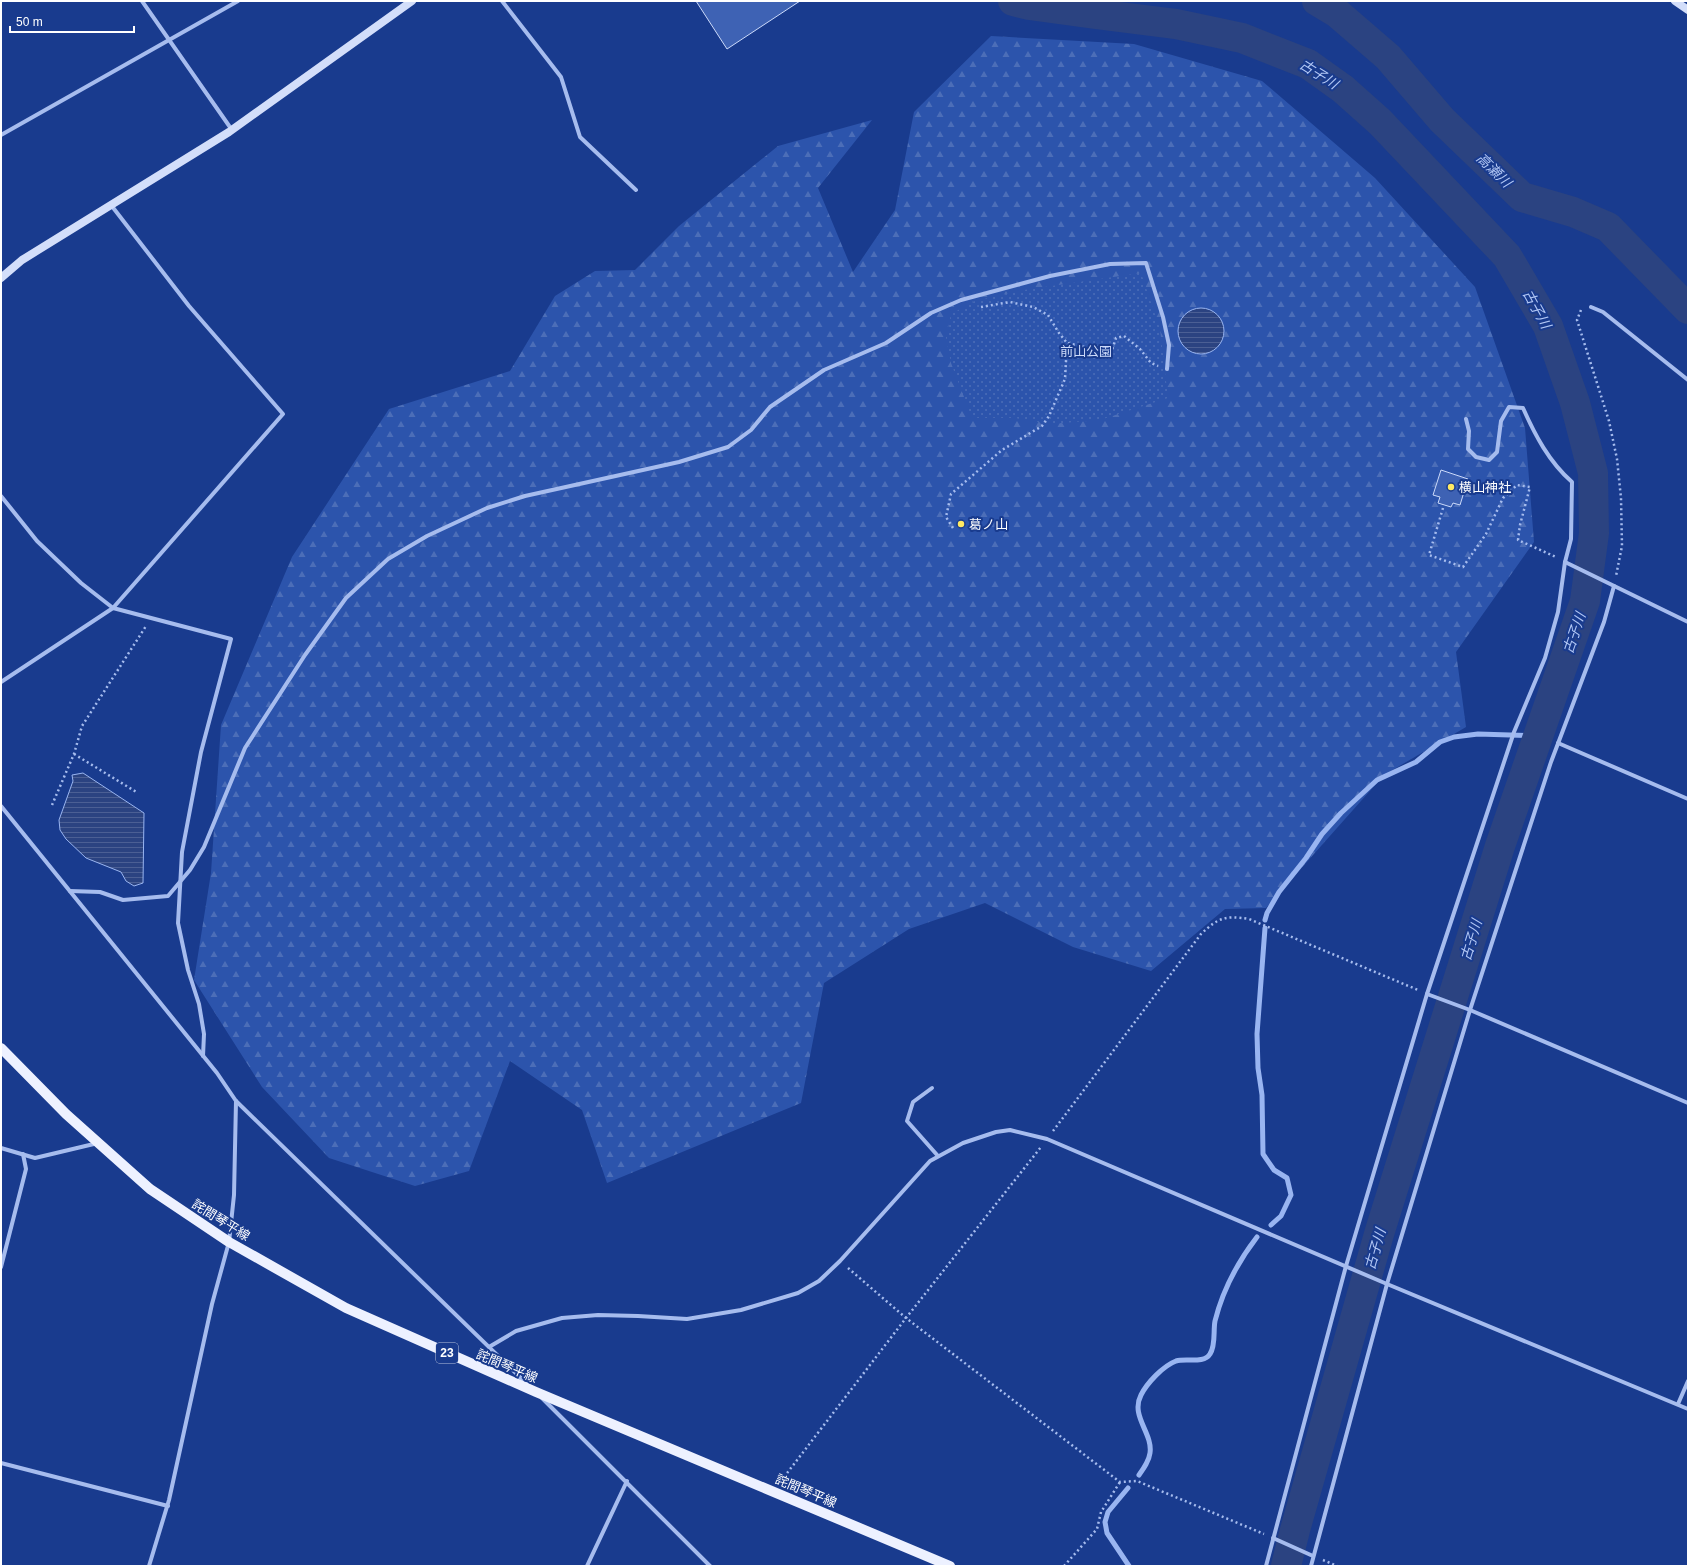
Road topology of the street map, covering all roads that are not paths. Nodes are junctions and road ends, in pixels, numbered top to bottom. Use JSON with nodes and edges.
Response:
{"nodes":[{"id":1,"x":142,"y":1,"type":"edge"},
{"id":2,"x":238,"y":1,"type":"edge"},
{"id":3,"x":412,"y":1,"type":"edge"},
{"id":4,"x":502,"y":1,"type":"edge"},
{"id":5,"x":1675,"y":1,"type":"edge"},
{"id":6,"x":1688,"y":10,"type":"edge"},
{"id":7,"x":169,"y":40,"type":"junction"},
{"id":8,"x":232,"y":130,"type":"junction"},
{"id":9,"x":1,"y":135,"type":"edge"},
{"id":10,"x":636,"y":190,"type":"dead end"},
{"id":11,"x":111,"y":204,"type":"junction"},
{"id":12,"x":1,"y":278,"type":"edge"},
{"id":13,"x":1591,"y":307,"type":"road end"},
{"id":14,"x":1167,"y":369,"type":"road end"},
{"id":15,"x":1688,"y":380,"type":"edge"},
{"id":16,"x":1466,"y":419,"type":"dead end"},
{"id":17,"x":1,"y":496,"type":"edge"},
{"id":18,"x":1565,"y":562,"type":"junction"},
{"id":19,"x":1614,"y":586,"type":"junction"},
{"id":20,"x":113,"y":608,"type":"junction"},
{"id":21,"x":1688,"y":622,"type":"edge"},
{"id":22,"x":1,"y":682,"type":"edge"},
{"id":23,"x":1558,"y":743,"type":"junction"},
{"id":24,"x":1688,"y":799,"type":"edge"},
{"id":25,"x":1,"y":806,"type":"edge"},
{"id":26,"x":181,"y":879,"type":"junction"},
{"id":27,"x":70,"y":892,"type":"junction"},
{"id":28,"x":1427,"y":994,"type":"junction"},
{"id":29,"x":1470,"y":1010,"type":"junction"},
{"id":30,"x":1,"y":1048,"type":"edge"},
{"id":31,"x":203,"y":1056,"type":"junction"},
{"id":32,"x":932,"y":1088,"type":"dead end"},
{"id":33,"x":236,"y":1101,"type":"junction"},
{"id":34,"x":1688,"y":1103,"type":"edge"},
{"id":35,"x":98,"y":1143,"type":"junction"},
{"id":36,"x":1,"y":1148,"type":"edge"},
{"id":37,"x":23,"y":1154,"type":"junction"},
{"id":38,"x":938,"y":1156,"type":"junction"},
{"id":39,"x":228,"y":1242,"type":"junction"},
{"id":40,"x":1346,"y":1266,"type":"junction"},
{"id":41,"x":1,"y":1267,"type":"edge"},
{"id":42,"x":1387,"y":1284,"type":"junction"},
{"id":43,"x":489,"y":1347,"type":"junction"},
{"id":44,"x":1688,"y":1381,"type":"edge"},
{"id":45,"x":536,"y":1392,"type":"junction"},
{"id":46,"x":1678,"y":1404,"type":"junction"},
{"id":47,"x":1688,"y":1408,"type":"edge"},
{"id":48,"x":1,"y":1463,"type":"edge"},
{"id":49,"x":626,"y":1481,"type":"junction"},
{"id":50,"x":168,"y":1506,"type":"junction"},
{"id":51,"x":1273,"y":1538,"type":"junction"},
{"id":52,"x":1313,"y":1556,"type":"junction"},
{"id":53,"x":148,"y":1566,"type":"edge"},
{"id":54,"x":587,"y":1566,"type":"edge"},
{"id":55,"x":710,"y":1566,"type":"edge"},
{"id":56,"x":950,"y":1566,"type":"edge"},
{"id":57,"x":1266,"y":1566,"type":"edge"},
{"id":58,"x":1311,"y":1566,"type":"edge"}],
"edges":[{"from":1,"to":7,"type":"street"},
{"from":2,"to":7,"type":"street"},
{"from":3,"to":8,"type":"street"},
{"from":4,"to":10,"type":"street"},
{"from":5,"to":6,"type":"street"},
{"from":7,"to":8,"type":"street"},
{"from":7,"to":9,"type":"street"},
{"from":8,"to":11,"type":"street"},
{"from":11,"to":12,"type":"street"},
{"from":11,"to":20,"type":"street"},
{"from":13,"to":15,"type":"street"},
{"from":14,"to":26,"type":"street"},
{"from":16,"to":18,"type":"street"},
{"from":17,"to":20,"type":"street"},
{"from":18,"to":19,"type":"street"},
{"from":18,"to":28,"type":"street"},
{"from":19,"to":21,"type":"street"},
{"from":19,"to":23,"type":"street"},
{"from":20,"to":22,"type":"street"},
{"from":20,"to":26,"type":"street"},
{"from":23,"to":24,"type":"street"},
{"from":23,"to":29,"type":"street"},
{"from":25,"to":27,"type":"street"},
{"from":26,"to":27,"type":"street"},
{"from":26,"to":31,"type":"street"},
{"from":27,"to":31,"type":"street"},
{"from":28,"to":29,"type":"street"},
{"from":28,"to":40,"type":"street"},
{"from":29,"to":34,"type":"street"},
{"from":29,"to":42,"type":"street"},
{"from":30,"to":35,"type":"main road","name":"詫間琴平線","number":"23"},
{"from":31,"to":33,"type":"street"},
{"from":32,"to":38,"type":"street"},
{"from":33,"to":39,"type":"street"},
{"from":33,"to":43,"type":"street"},
{"from":35,"to":37,"type":"street"},
{"from":35,"to":39,"type":"main road","name":"詫間琴平線","number":"23"},
{"from":36,"to":37,"type":"street"},
{"from":37,"to":41,"type":"street"},
{"from":38,"to":40,"type":"street"},
{"from":38,"to":43,"type":"street"},
{"from":39,"to":45,"type":"main road","name":"詫間琴平線","number":"23"},
{"from":39,"to":50,"type":"street"},
{"from":40,"to":42,"type":"street"},
{"from":40,"to":51,"type":"street"},
{"from":42,"to":46,"type":"street"},
{"from":42,"to":52,"type":"street"},
{"from":43,"to":45,"type":"street"},
{"from":44,"to":46,"type":"street"},
{"from":45,"to":49,"type":"street"},
{"from":45,"to":56,"type":"main road","name":"詫間琴平線","number":"23"},
{"from":46,"to":47,"type":"street"},
{"from":48,"to":50,"type":"street"},
{"from":49,"to":54,"type":"street"},
{"from":49,"to":55,"type":"street"},
{"from":50,"to":53,"type":"street"},
{"from":51,"to":52,"type":"street"},
{"from":51,"to":57,"type":"street"},
{"from":52,"to":58,"type":"street"}]}
